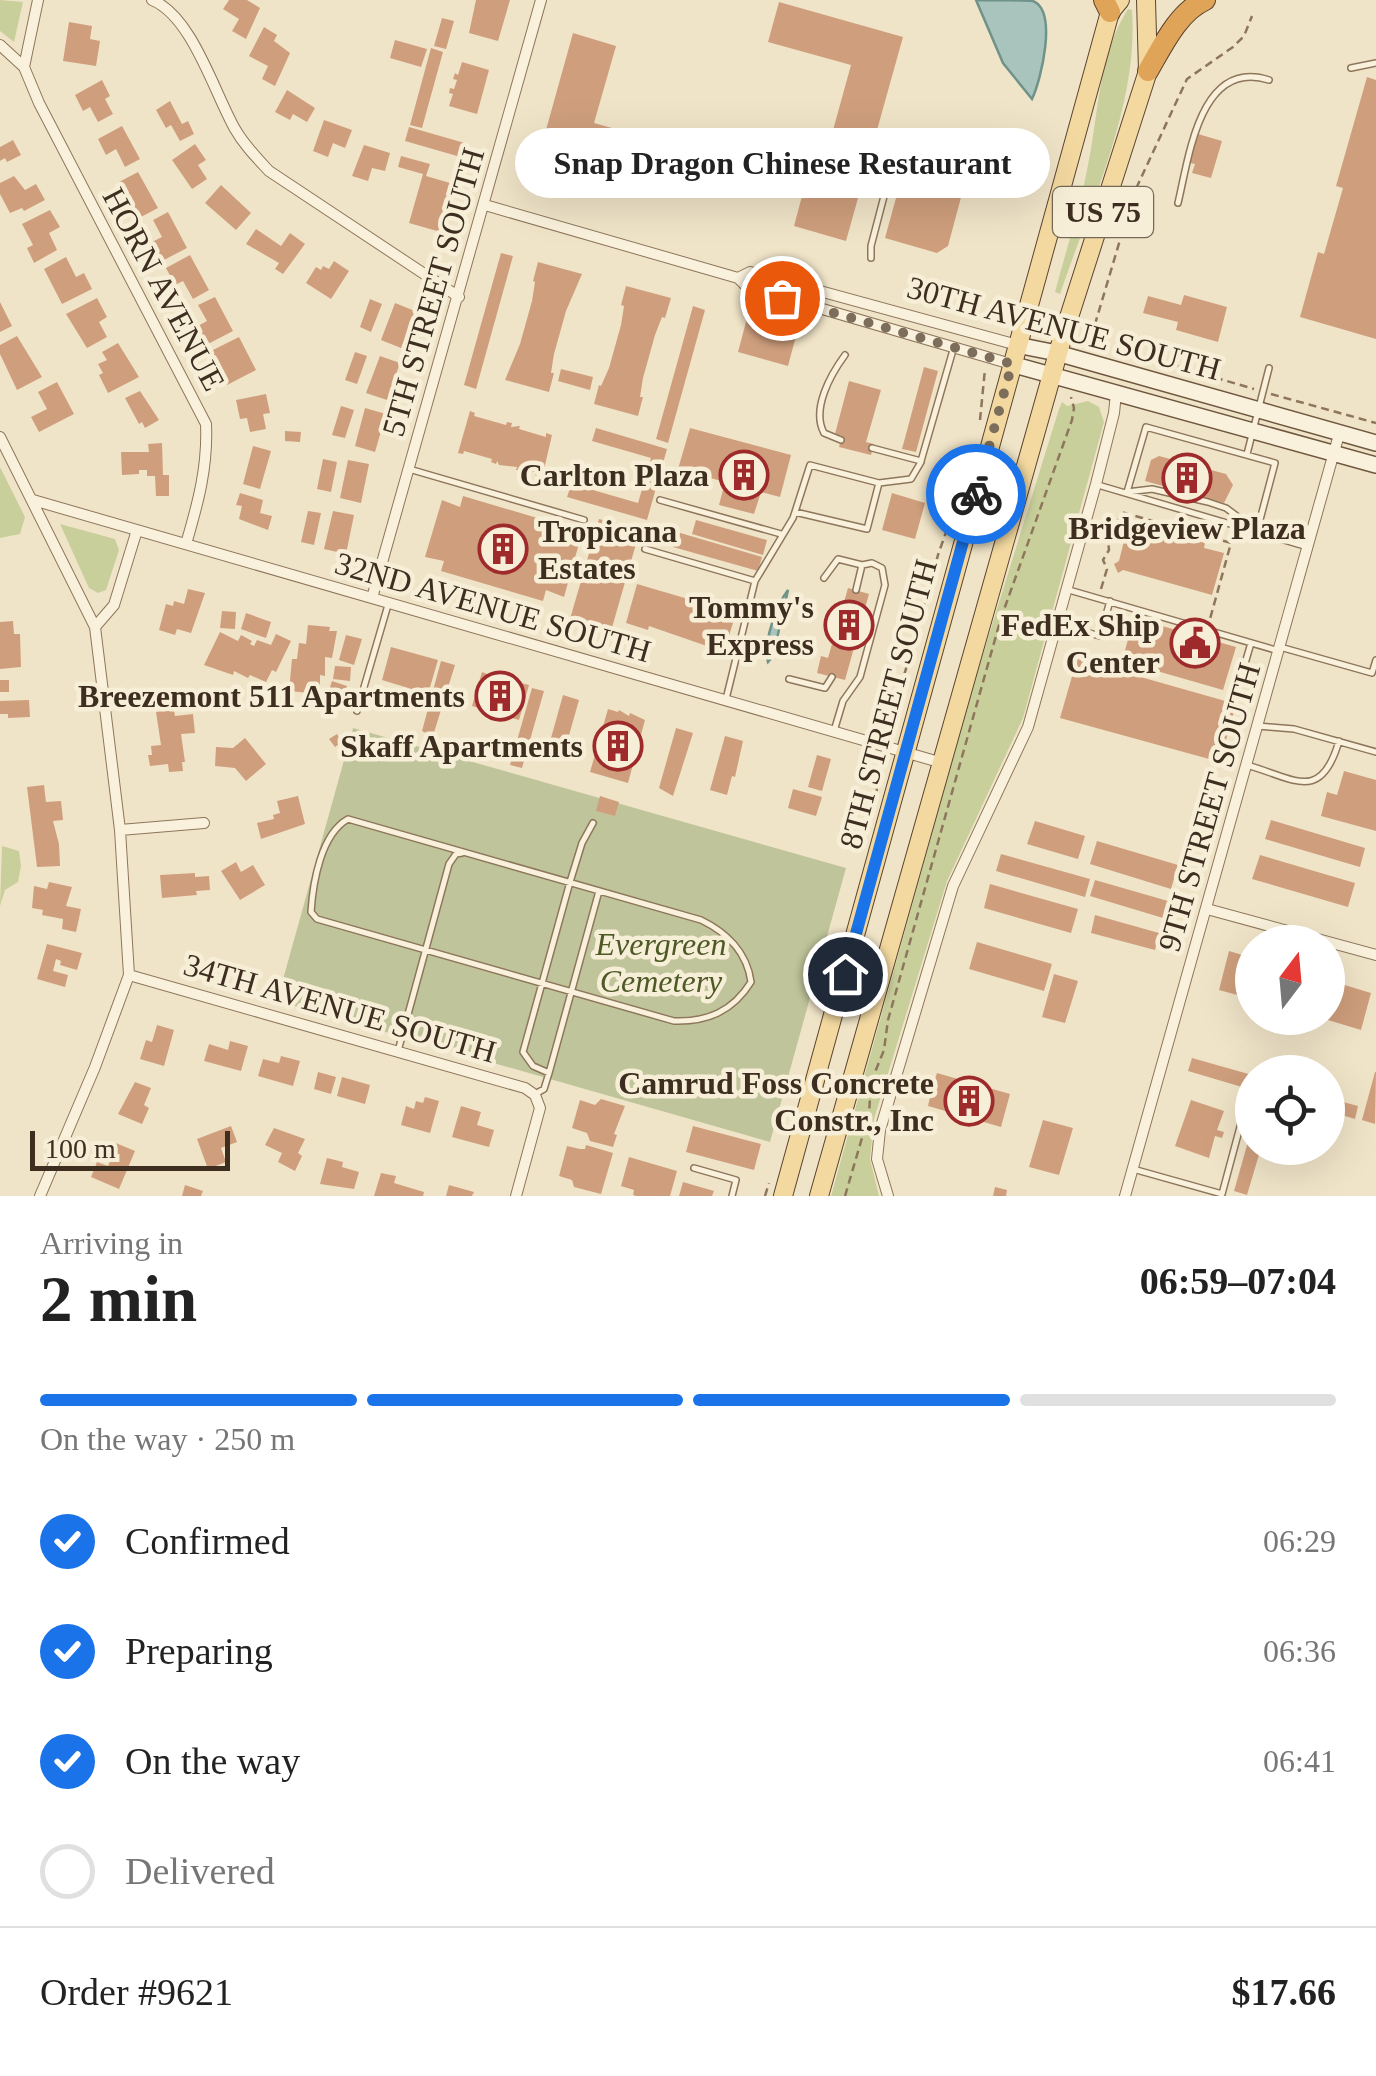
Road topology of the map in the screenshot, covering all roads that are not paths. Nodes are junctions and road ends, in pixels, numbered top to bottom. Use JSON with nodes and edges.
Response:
{"nodes":[{"id":1,"x":38,"y":0,"type":"edge"},
{"id":2,"x":152,"y":0,"type":"edge"},
{"id":3,"x":541,"y":0,"type":"edge"},
{"id":4,"x":1146,"y":0,"type":"edge"},
{"id":5,"x":1204,"y":0,"type":"edge"},
{"id":6,"x":1111,"y":4,"type":"edge"},
{"id":7,"x":0,"y":45,"type":"edge"},
{"id":8,"x":1376,"y":62,"type":"edge"},
{"id":9,"x":24,"y":67,"type":"junction"},
{"id":10,"x":1352,"y":68,"type":"dead end"},
{"id":11,"x":1148,"y":70,"type":"junction"},
{"id":12,"x":1270,"y":80,"type":"dead end"},
{"id":13,"x":993,"y":183,"type":"dead end"},
{"id":14,"x":1178,"y":203,"type":"dead end"},
{"id":15,"x":485,"y":205,"type":"junction"},
{"id":16,"x":871,"y":258,"type":"dead end"},
{"id":17,"x":738,"y":278,"type":"junction"},
{"id":18,"x":459,"y":298,"type":"junction"},
{"id":19,"x":859,"y":302,"type":"junction"},
{"id":20,"x":854,"y":319,"type":"junction"},
{"id":21,"x":1017,"y":345,"type":"junction"},
{"id":22,"x":954,"y":348,"type":"junction"},
{"id":23,"x":1058,"y":353,"type":"junction"},
{"id":24,"x":844,"y":355,"type":"dead end"},
{"id":25,"x":1012,"y":364,"type":"junction"},
{"id":26,"x":1269,"y":368,"type":"dead end"},
{"id":27,"x":1051,"y":376,"type":"junction"},
{"id":28,"x":1116,"y":393,"type":"junction"},
{"id":29,"x":1259,"y":409,"type":"junction"},
{"id":30,"x":1254,"y":429,"type":"junction"},
{"id":31,"x":1340,"y":431,"type":"junction"},
{"id":32,"x":0,"y":437,"type":"edge"},
{"id":33,"x":841,"y":440,"type":"dead end"},
{"id":34,"x":1376,"y":443,"type":"edge"},
{"id":35,"x":872,"y":448,"type":"dead end"},
{"id":36,"x":1334,"y":453,"type":"junction"},
{"id":37,"x":1247,"y":454,"type":"junction"},
{"id":38,"x":921,"y":461,"type":"junction"},
{"id":39,"x":1376,"y":466,"type":"edge"},
{"id":40,"x":409,"y":468,"type":"junction"},
{"id":41,"x":879,"y":483,"type":"junction"},
{"id":42,"x":1096,"y":484,"type":"junction"},
{"id":43,"x":1127,"y":492,"type":"junction"},
{"id":44,"x":33,"y":500,"type":"junction"},
{"id":45,"x":660,"y":500,"type":"dead end"},
{"id":46,"x":795,"y":512,"type":"junction"},
{"id":47,"x":584,"y":520,"type":"dead end"},
{"id":48,"x":136,"y":530,"type":"junction"},
{"id":49,"x":1257,"y":531,"type":"junction"},
{"id":50,"x":781,"y":534,"type":"junction"},
{"id":51,"x":186,"y":544,"type":"junction"},
{"id":52,"x":1308,"y":547,"type":"junction"},
{"id":53,"x":645,"y":549,"type":"dead end"},
{"id":54,"x":862,"y":565,"type":"junction"},
{"id":55,"x":824,"y":578,"type":"dead end"},
{"id":56,"x":756,"y":581,"type":"junction"},
{"id":57,"x":1066,"y":589,"type":"junction"},
{"id":58,"x":856,"y":590,"type":"dead end"},
{"id":59,"x":372,"y":598,"type":"junction"},
{"id":60,"x":389,"y":602,"type":"junction"},
{"id":61,"x":1110,"y":602,"type":"junction"},
{"id":62,"x":1056,"y":624,"type":"junction"},
{"id":63,"x":95,"y":627,"type":"junction"},
{"id":64,"x":1250,"y":643,"type":"junction"},
{"id":65,"x":1279,"y":649,"type":"junction"},
{"id":66,"x":1376,"y":660,"type":"edge"},
{"id":67,"x":832,"y":677,"type":"dead end"},
{"id":68,"x":789,"y":679,"type":"dead end"},
{"id":69,"x":1236,"y":694,"type":"dead end"},
{"id":70,"x":726,"y":700,"type":"junction"},
{"id":71,"x":357,"y":711,"type":"dead end"},
{"id":72,"x":1258,"y":726,"type":"junction"},
{"id":73,"x":834,"y":731,"type":"junction"},
{"id":74,"x":1339,"y":741,"type":"junction"},
{"id":75,"x":906,"y":752,"type":"junction"},
{"id":76,"x":1376,"y":752,"type":"edge"},
{"id":77,"x":939,"y":762,"type":"junction"},
{"id":78,"x":1247,"y":765,"type":"junction"},
{"id":79,"x":593,"y":823,"type":"dead end"},
{"id":80,"x":204,"y":824,"type":"dead end"},
{"id":81,"x":120,"y":830,"type":"junction"},
{"id":82,"x":465,"y":852,"type":"junction"},
{"id":83,"x":570,"y":882,"type":"junction"},
{"id":84,"x":599,"y":891,"type":"junction"},
{"id":85,"x":1207,"y":909,"type":"junction"},
{"id":86,"x":426,"y":950,"type":"junction"},
{"id":87,"x":1376,"y":953,"type":"edge"},
{"id":88,"x":129,"y":974,"type":"junction"},
{"id":89,"x":542,"y":984,"type":"junction"},
{"id":90,"x":571,"y":992,"type":"junction"},
{"id":91,"x":398,"y":1051,"type":"junction"},
{"id":92,"x":549,"y":1072,"type":"junction"},
{"id":93,"x":535,"y":1095,"type":"junction"},
{"id":94,"x":1235,"y":1146,"type":"edge"},
{"id":95,"x":694,"y":1168,"type":"dead end"},
{"id":96,"x":1133,"y":1169,"type":"junction"},
{"id":97,"x":40,"y":1196,"type":"edge"},
{"id":98,"x":516,"y":1196,"type":"edge"},
{"id":99,"x":732,"y":1196,"type":"edge"},
{"id":100,"x":783,"y":1196,"type":"edge"},
{"id":101,"x":818,"y":1196,"type":"edge"},
{"id":102,"x":888,"y":1196,"type":"edge"},
{"id":103,"x":1125,"y":1196,"type":"edge"}],
"edges":[{"from":1,"to":9,"type":"street"},
{"from":2,"to":18,"type":"street"},
{"from":3,"to":15,"type":"street","name":"5TH STREET SOUTH"},
{"from":4,"to":11,"type":"main road","name":"8TH STREET SOUTH","number":"US 75"},
{"from":5,"to":11,"type":"highway"},
{"from":6,"to":21,"type":"main road","name":"8TH STREET SOUTH","number":"US 75"},
{"from":7,"to":9,"type":"street","name":"HORN AVENUE"},
{"from":8,"to":10,"type":"lane"},
{"from":9,"to":51,"type":"street","name":"HORN AVENUE"},
{"from":11,"to":23,"type":"main road","name":"8TH STREET SOUTH","number":"US 75"},
{"from":12,"to":14,"type":"lane"},
{"from":13,"to":16,"type":"lane"},
{"from":15,"to":17,"type":"street","name":"30TH AVENUE SOUTH"},
{"from":15,"to":18,"type":"street","name":"5TH STREET SOUTH"},
{"from":17,"to":19,"type":"street","name":"30TH AVENUE SOUTH"},
{"from":17,"to":20,"type":"street","name":"30TH AVENUE SOUTH"},
{"from":18,"to":40,"type":"street","name":"5TH STREET SOUTH"},
{"from":19,"to":20,"type":"street"},
{"from":19,"to":21,"type":"street","name":"30TH AVENUE SOUTH"},
{"from":20,"to":22,"type":"street","name":"30TH AVENUE SOUTH"},
{"from":21,"to":23,"type":"street","name":"30TH AVENUE SOUTH"},
{"from":21,"to":25,"type":"main road","name":"8TH STREET SOUTH","number":"US 75"},
{"from":22,"to":25,"type":"street","name":"30TH AVENUE SOUTH"},
{"from":22,"to":38,"type":"lane"},
{"from":23,"to":27,"type":"main road","name":"8TH STREET SOUTH","number":"US 75"},
{"from":23,"to":29,"type":"street","name":"30TH AVENUE SOUTH"},
{"from":24,"to":33,"type":"lane"},
{"from":25,"to":27,"type":"street","name":"30TH AVENUE SOUTH"},
{"from":25,"to":75,"type":"main road","name":"8TH STREET SOUTH","number":"US 75"},
{"from":26,"to":29,"type":"lane"},
{"from":27,"to":28,"type":"street","name":"30TH AVENUE SOUTH"},
{"from":27,"to":77,"type":"main road","name":"8TH STREET SOUTH","number":"US 75"},
{"from":28,"to":30,"type":"street","name":"30TH AVENUE SOUTH"},
{"from":28,"to":42,"type":"street"},
{"from":29,"to":30,"type":"lane"},
{"from":29,"to":31,"type":"street","name":"30TH AVENUE SOUTH"},
{"from":30,"to":36,"type":"street","name":"30TH AVENUE SOUTH"},
{"from":30,"to":37,"type":"lane"},
{"from":31,"to":34,"type":"street","name":"30TH AVENUE SOUTH"},
{"from":31,"to":36,"type":"street","name":"9TH STREET SOUTH"},
{"from":32,"to":44,"type":"street"},
{"from":35,"to":38,"type":"lane"},
{"from":36,"to":39,"type":"street","name":"30TH AVENUE SOUTH"},
{"from":36,"to":52,"type":"street","name":"9TH STREET SOUTH"},
{"from":37,"to":43,"type":"lane"},
{"from":37,"to":49,"type":"lane"},
{"from":38,"to":41,"type":"lane"},
{"from":40,"to":47,"type":"lane"},
{"from":40,"to":59,"type":"street","name":"5TH STREET SOUTH"},
{"from":41,"to":46,"type":"lane"},
{"from":41,"to":46,"type":"lane"},
{"from":42,"to":43,"type":"lane"},
{"from":42,"to":57,"type":"street"},
{"from":43,"to":49,"type":"lane"},
{"from":43,"to":49,"type":"lane"},
{"from":44,"to":48,"type":"street","name":"32ND AVENUE SOUTH"},
{"from":44,"to":63,"type":"street"},
{"from":45,"to":50,"type":"lane"},
{"from":46,"to":50,"type":"lane"},
{"from":48,"to":51,"type":"street","name":"32ND AVENUE SOUTH"},
{"from":48,"to":63,"type":"street"},
{"from":49,"to":52,"type":"lane"},
{"from":50,"to":56,"type":"lane"},
{"from":51,"to":59,"type":"street","name":"32ND AVENUE SOUTH"},
{"from":52,"to":65,"type":"street","name":"9TH STREET SOUTH"},
{"from":53,"to":56,"type":"lane"},
{"from":54,"to":55,"type":"lane"},
{"from":54,"to":58,"type":"lane"},
{"from":54,"to":73,"type":"lane"},
{"from":56,"to":70,"type":"lane"},
{"from":57,"to":61,"type":"lane"},
{"from":57,"to":62,"type":"street"},
{"from":59,"to":60,"type":"street","name":"32ND AVENUE SOUTH"},
{"from":60,"to":70,"type":"street","name":"32ND AVENUE SOUTH"},
{"from":60,"to":71,"type":"lane"},
{"from":61,"to":62,"type":"lane"},
{"from":61,"to":64,"type":"lane"},
{"from":62,"to":102,"type":"street"},
{"from":63,"to":81,"type":"street"},
{"from":64,"to":65,"type":"lane"},
{"from":64,"to":69,"type":"lane"},
{"from":65,"to":66,"type":"lane"},
{"from":65,"to":72,"type":"street","name":"9TH STREET SOUTH"},
{"from":67,"to":68,"type":"lane"},
{"from":70,"to":73,"type":"street","name":"32ND AVENUE SOUTH"},
{"from":72,"to":74,"type":"lane"},
{"from":72,"to":78,"type":"street","name":"9TH STREET SOUTH"},
{"from":73,"to":75,"type":"street","name":"32ND AVENUE SOUTH"},
{"from":74,"to":76,"type":"lane"},
{"from":74,"to":78,"type":"lane"},
{"from":75,"to":77,"type":"street","name":"32ND AVENUE SOUTH"},
{"from":75,"to":100,"type":"main road","name":"8TH STREET SOUTH","number":"US 75"},
{"from":77,"to":101,"type":"main road","name":"8TH STREET SOUTH","number":"US 75"},
{"from":78,"to":85,"type":"street","name":"9TH STREET SOUTH"},
{"from":79,"to":83,"type":"lane"},
{"from":80,"to":81,"type":"street"},
{"from":81,"to":88,"type":"street"},
{"from":82,"to":83,"type":"lane"},
{"from":82,"to":86,"type":"lane"},
{"from":82,"to":86,"type":"lane"},
{"from":83,"to":84,"type":"lane"},
{"from":83,"to":89,"type":"lane"},
{"from":84,"to":90,"type":"lane"},
{"from":84,"to":90,"type":"lane"},
{"from":85,"to":87,"type":"street"},
{"from":85,"to":96,"type":"street","name":"9TH STREET SOUTH"},
{"from":86,"to":89,"type":"lane"},
{"from":86,"to":91,"type":"lane"},
{"from":88,"to":91,"type":"street","name":"34TH AVENUE SOUTH"},
{"from":88,"to":97,"type":"street"},
{"from":89,"to":90,"type":"lane"},
{"from":89,"to":92,"type":"lane"},
{"from":90,"to":92,"type":"lane"},
{"from":91,"to":93,"type":"street","name":"34TH AVENUE SOUTH"},
{"from":92,"to":93,"type":"lane"},
{"from":93,"to":98,"type":"street"},
{"from":94,"to":96,"type":"lane"},
{"from":95,"to":99,"type":"lane"},
{"from":96,"to":103,"type":"street","name":"9TH STREET SOUTH"}]}
